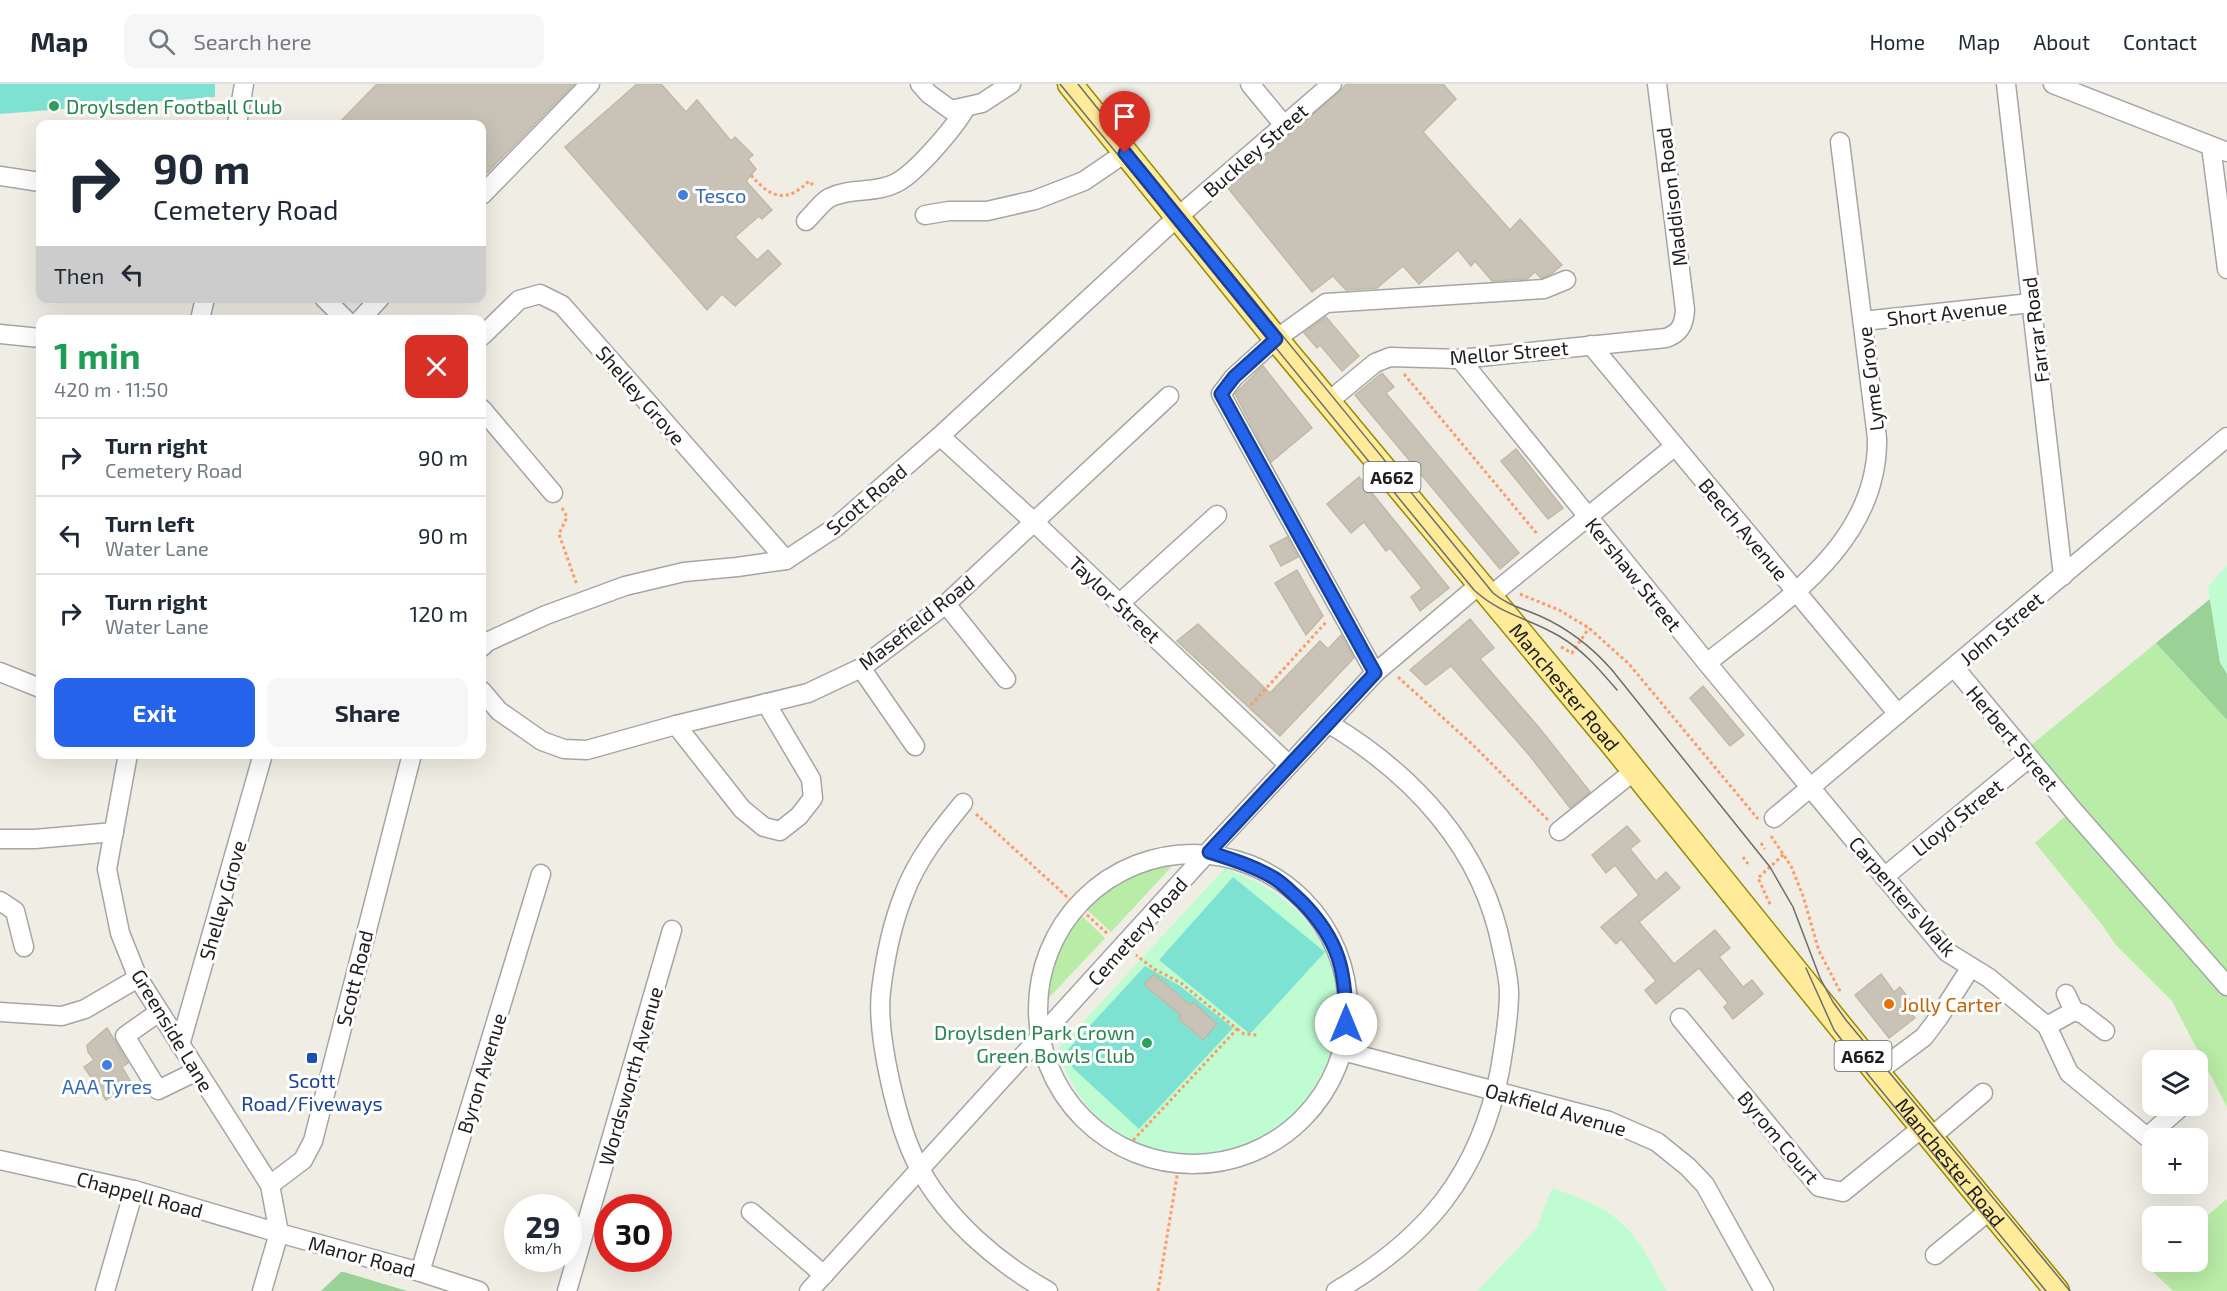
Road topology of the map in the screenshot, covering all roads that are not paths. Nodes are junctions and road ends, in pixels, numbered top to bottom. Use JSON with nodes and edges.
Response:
{"nodes":[{"id":1,"x":244,"y":84,"type":"edge"},
{"id":2,"x":590,"y":84,"type":"edge"},
{"id":3,"x":920,"y":84,"type":"edge"},
{"id":4,"x":1011,"y":84,"type":"edge"},
{"id":5,"x":1070,"y":84,"type":"edge"},
{"id":6,"x":1250,"y":84,"type":"edge"},
{"id":7,"x":1332,"y":84,"type":"edge"},
{"id":8,"x":1657,"y":84,"type":"edge"},
{"id":9,"x":2006,"y":84,"type":"edge"},
{"id":10,"x":2053,"y":84,"type":"edge"},
{"id":11,"x":965,"y":109,"type":"junction"},
{"id":12,"x":238,"y":120,"type":"edge"},
{"id":13,"x":1283,"y":124,"type":"junction"},
{"id":14,"x":1840,"y":142,"type":"dead end"},
{"id":15,"x":2219,"y":149,"type":"edge"},
{"id":16,"x":1125,"y":153,"type":"junction"},
{"id":17,"x":0,"y":176,"type":"edge"},
{"id":18,"x":36,"y":181,"type":"edge"},
{"id":19,"x":486,"y":191,"type":"edge"},
{"id":20,"x":925,"y":215,"type":"dead end"},
{"id":21,"x":1178,"y":217,"type":"junction"},
{"id":22,"x":806,"y":221,"type":"dead end"},
{"id":23,"x":2227,"y":269,"type":"edge"},
{"id":24,"x":1566,"y":280,"type":"dead end"},
{"id":25,"x":329,"y":303,"type":"edge"},
{"id":26,"x":375,"y":303,"type":"edge"},
{"id":27,"x":2031,"y":303,"type":"junction"},
{"id":28,"x":1684,"y":310,"type":"joint"},
{"id":29,"x":341,"y":315,"type":"edge"},
{"id":30,"x":365,"y":315,"type":"edge"},
{"id":31,"x":1863,"y":321,"type":"junction"},
{"id":32,"x":486,"y":332,"type":"edge"},
{"id":33,"x":0,"y":334,"type":"edge"},
{"id":34,"x":36,"y":338,"type":"edge"},
{"id":35,"x":1276,"y":339,"type":"junction"},
{"id":36,"x":1591,"y":345,"type":"junction"},
{"id":37,"x":1460,"y":359,"type":"junction"},
{"id":38,"x":1169,"y":396,"type":"dead end"},
{"id":39,"x":1329,"y":401,"type":"junction"},
{"id":40,"x":486,"y":414,"type":"edge"},
{"id":41,"x":940,"y":436,"type":"junction"},
{"id":42,"x":2227,"y":437,"type":"edge"},
{"id":43,"x":1675,"y":446,"type":"junction"},
{"id":44,"x":553,"y":493,"type":"road end"},
{"id":45,"x":1217,"y":516,"type":"dead end"},
{"id":46,"x":1588,"y":516,"type":"junction"},
{"id":47,"x":1034,"y":522,"type":"junction"},
{"id":48,"x":786,"y":560,"type":"junction"},
{"id":49,"x":2063,"y":576,"type":"junction"},
{"id":50,"x":1484,"y":591,"type":"junction"},
{"id":51,"x":1796,"y":591,"type":"junction"},
{"id":52,"x":1120,"y":603,"type":"junction"},
{"id":53,"x":946,"y":604,"type":"junction"},
{"id":54,"x":486,"y":642,"type":"edge"},
{"id":55,"x":1707,"y":663,"type":"junction"},
{"id":56,"x":1954,"y":667,"type":"junction"},
{"id":57,"x":861,"y":668,"type":"junction"},
{"id":58,"x":1380,"y":669,"type":"junction"},
{"id":59,"x":0,"y":672,"type":"edge"},
{"id":60,"x":1006,"y":679,"type":"dead end"},
{"id":61,"x":36,"y":686,"type":"edge"},
{"id":62,"x":486,"y":696,"type":"edge"},
{"id":63,"x":766,"y":703,"type":"junction"},
{"id":64,"x":1898,"y":714,"type":"junction"},
{"id":65,"x":1328,"y":723,"type":"junction"},
{"id":66,"x":676,"y":725,"type":"junction"},
{"id":67,"x":915,"y":746,"type":"dead end"},
{"id":68,"x":2029,"y":758,"type":"junction"},
{"id":69,"x":127,"y":759,"type":"edge"},
{"id":70,"x":262,"y":759,"type":"edge"},
{"id":71,"x":411,"y":759,"type":"edge"},
{"id":72,"x":1289,"y":765,"type":"junction"},
{"id":73,"x":1634,"y":771,"type":"junction"},
{"id":74,"x":1810,"y":787,"type":"junction"},
{"id":75,"x":963,"y":803,"type":"road end"},
{"id":76,"x":1768,"y":824,"type":"road end"},
{"id":77,"x":1559,"y":831,"type":"road end"},
{"id":78,"x":114,"y":832,"type":"junction"},
{"id":79,"x":0,"y":839,"type":"edge"},
{"id":80,"x":1209,"y":852,"type":"junction"},
{"id":81,"x":541,"y":874,"type":"dead end"},
{"id":82,"x":1884,"y":876,"type":"junction"},
{"id":83,"x":0,"y":901,"type":"edge"},
{"id":84,"x":672,"y":930,"type":"dead end"},
{"id":85,"x":24,"y":947,"type":"dead end"},
{"id":86,"x":2218,"y":965,"type":"edge"},
{"id":87,"x":1971,"y":967,"type":"junction"},
{"id":88,"x":138,"y":978,"type":"junction"},
{"id":89,"x":2227,"y":986,"type":"edge"},
{"id":90,"x":2066,"y":994,"type":"dead end"},
{"id":91,"x":2074,"y":1011,"type":"junction"},
{"id":92,"x":0,"y":1012,"type":"edge"},
{"id":93,"x":159,"y":1012,"type":"junction"},
{"id":94,"x":1680,"y":1018,"type":"dead end"},
{"id":95,"x":2048,"y":1026,"type":"junction"},
{"id":96,"x":2105,"y":1031,"type":"dead end"},
{"id":97,"x":1040,"y":1037,"type":"junction"},
{"id":98,"x":180,"y":1045,"type":"junction"},
{"id":99,"x":1343,"y":1050,"type":"junction"},
{"id":100,"x":197,"y":1071,"type":"junction"},
{"id":101,"x":1877,"y":1072,"type":"junction"},
{"id":102,"x":1496,"y":1091,"type":"junction"},
{"id":103,"x":1983,"y":1093,"type":"dead end"},
{"id":104,"x":2171,"y":1116,"type":"edge"},
{"id":105,"x":1927,"y":1132,"type":"junction"},
{"id":106,"x":0,"y":1160,"type":"edge"},
{"id":107,"x":920,"y":1170,"type":"junction"},
{"id":108,"x":270,"y":1185,"type":"junction"},
{"id":109,"x":135,"y":1190,"type":"junction"},
{"id":110,"x":1990,"y":1210,"type":"junction"},
{"id":111,"x":751,"y":1212,"type":"dead end"},
{"id":112,"x":279,"y":1233,"type":"junction"},
{"id":113,"x":1935,"y":1255,"type":"dead end"},
{"id":114,"x":420,"y":1272,"type":"junction"},
{"id":115,"x":824,"y":1275,"type":"junction"},
{"id":116,"x":105,"y":1291,"type":"edge"},
{"id":117,"x":262,"y":1291,"type":"edge"},
{"id":118,"x":479,"y":1291,"type":"edge"},
{"id":119,"x":567,"y":1291,"type":"edge"},
{"id":120,"x":808,"y":1291,"type":"edge"},
{"id":121,"x":1048,"y":1291,"type":"edge"},
{"id":122,"x":1336,"y":1291,"type":"edge"},
{"id":123,"x":1764,"y":1291,"type":"edge"},
{"id":124,"x":2057,"y":1291,"type":"edge"}],
"edges":[{"from":1,"to":12,"type":"street"},
{"from":2,"to":19,"type":"street"},
{"from":3,"to":11,"type":"street"},
{"from":4,"to":11,"type":"street"},
{"from":5,"to":16,"type":"main road","name":"Manchester Road","number":"A662"},
{"from":6,"to":13,"type":"street"},
{"from":7,"to":13,"type":"street","name":"Buckley Street"},
{"from":8,"to":28,"type":"street","name":"Maddison Road"},
{"from":9,"to":27,"type":"street","name":"Farrar Road"},
{"from":10,"to":15,"type":"street"},
{"from":11,"to":22,"type":"street"},
{"from":13,"to":21,"type":"street","name":"Buckley Street"},
{"from":14,"to":31,"type":"street","name":"Lyme Grove"},
{"from":15,"to":23,"type":"street"},
{"from":16,"to":20,"type":"street"},
{"from":16,"to":21,"type":"main road","name":"Manchester Road","number":"A662"},
{"from":17,"to":18,"type":"street"},
{"from":21,"to":35,"type":"main road","name":"Manchester Road","number":"A662"},
{"from":21,"to":41,"type":"street","name":"Scott Road"},
{"from":24,"to":35,"type":"street"},
{"from":25,"to":29,"type":"street"},
{"from":26,"to":30,"type":"street"},
{"from":27,"to":31,"type":"street","name":"Short Avenue"},
{"from":27,"to":49,"type":"street","name":"Farrar Road"},
{"from":28,"to":36,"type":"street","name":"Mellor Street"},
{"from":31,"to":51,"type":"street","name":"Lyme Grove"},
{"from":32,"to":48,"type":"street","name":"Shelley Grove"},
{"from":33,"to":34,"type":"street"},
{"from":35,"to":39,"type":"main road","name":"Manchester Road","number":"A662"},
{"from":35,"to":58,"type":"street"},
{"from":36,"to":37,"type":"street","name":"Mellor Street"},
{"from":36,"to":43,"type":"street","name":"Beech Avenue"},
{"from":37,"to":39,"type":"street","name":"Mellor Street"},
{"from":37,"to":46,"type":"street","name":"Kershaw Street"},
{"from":38,"to":47,"type":"street","name":"Masefield Road"},
{"from":39,"to":50,"type":"main road","name":"Manchester Road","number":"A662"},
{"from":40,"to":44,"type":"street"},
{"from":41,"to":47,"type":"street","name":"Taylor Street"},
{"from":41,"to":48,"type":"street","name":"Scott Road"},
{"from":42,"to":49,"type":"street","name":"John Street"},
{"from":43,"to":46,"type":"street","name":"Cemetery Road"},
{"from":43,"to":51,"type":"street","name":"Beech Avenue"},
{"from":45,"to":52,"type":"street"},
{"from":46,"to":50,"type":"street","name":"Cemetery Road"},
{"from":46,"to":55,"type":"street","name":"Kershaw Street"},
{"from":47,"to":52,"type":"street","name":"Taylor Street"},
{"from":47,"to":53,"type":"street","name":"Masefield Road"},
{"from":48,"to":54,"type":"street","name":"Scott Road"},
{"from":49,"to":56,"type":"street","name":"John Street"},
{"from":50,"to":58,"type":"street","name":"Cemetery Road"},
{"from":50,"to":73,"type":"main road","name":"Manchester Road","number":"A662"},
{"from":51,"to":55,"type":"street","name":"Lyme Grove"},
{"from":51,"to":64,"type":"street","name":"Beech Avenue"},
{"from":52,"to":72,"type":"street","name":"Taylor Street"},
{"from":53,"to":57,"type":"street","name":"Masefield Road"},
{"from":53,"to":60,"type":"street"},
{"from":55,"to":74,"type":"street","name":"Kershaw Street"},
{"from":56,"to":64,"type":"street","name":"John Street"},
{"from":56,"to":68,"type":"street","name":"Herbert Street"},
{"from":57,"to":63,"type":"street","name":"Masefield Road"},
{"from":57,"to":67,"type":"street"},
{"from":58,"to":65,"type":"street","name":"Cemetery Road"},
{"from":59,"to":61,"type":"street"},
{"from":62,"to":66,"type":"street","name":"Masefield Road"},
{"from":63,"to":66,"type":"street","name":"Masefield Road"},
{"from":63,"to":66,"type":"street"},
{"from":64,"to":74,"type":"street","name":"John Street"},
{"from":65,"to":72,"type":"street","name":"Cemetery Road"},
{"from":65,"to":102,"type":"street"},
{"from":68,"to":82,"type":"street","name":"Lloyd Street"},
{"from":68,"to":86,"type":"street","name":"Herbert Street"},
{"from":69,"to":78,"type":"street","name":"Greenside Lane"},
{"from":70,"to":98,"type":"street","name":"Shelley Grove"},
{"from":71,"to":108,"type":"street","name":"Scott Road"},
{"from":72,"to":80,"type":"street","name":"Cemetery Road"},
{"from":73,"to":77,"type":"street"},
{"from":73,"to":101,"type":"main road","name":"Manchester Road","number":"A662"},
{"from":74,"to":76,"type":"street","name":"John Street"},
{"from":74,"to":82,"type":"street","name":"Carpenters Walk"},
{"from":75,"to":107,"type":"street"},
{"from":78,"to":79,"type":"street"},
{"from":78,"to":88,"type":"street","name":"Greenside Lane"},
{"from":80,"to":97,"type":"street","name":"Cemetery Road"},
{"from":80,"to":97,"type":"street"},
{"from":80,"to":99,"type":"street"},
{"from":81,"to":114,"type":"street","name":"Byron Avenue"},
{"from":82,"to":87,"type":"street","name":"Carpenters Walk"},
{"from":83,"to":85,"type":"street"},
{"from":84,"to":119,"type":"street","name":"Wordsworth Avenue"},
{"from":86,"to":89,"type":"street","name":"Herbert Street"},
{"from":87,"to":95,"type":"street","name":"Carpenters Walk"},
{"from":87,"to":101,"type":"street"},
{"from":88,"to":92,"type":"street"},
{"from":88,"to":93,"type":"street","name":"Greenside Lane"},
{"from":90,"to":91,"type":"street"},
{"from":91,"to":95,"type":"street"},
{"from":91,"to":96,"type":"street"},
{"from":93,"to":98,"type":"street","name":"Greenside Lane"},
{"from":93,"to":100,"type":"street"},
{"from":94,"to":105,"type":"street","name":"Byrom Court"},
{"from":95,"to":104,"type":"street","name":"Carpenters Walk"},
{"from":97,"to":99,"type":"street"},
{"from":97,"to":107,"type":"street","name":"Cemetery Road"},
{"from":98,"to":100,"type":"street","name":"Greenside Lane"},
{"from":99,"to":102,"type":"street","name":"Oakfield Avenue"},
{"from":100,"to":108,"type":"street","name":"Greenside Lane"},
{"from":101,"to":105,"type":"main road","name":"Manchester Road","number":"A662"},
{"from":102,"to":122,"type":"street"},
{"from":102,"to":123,"type":"street","name":"Oakfield Avenue"},
{"from":103,"to":105,"type":"street"},
{"from":105,"to":110,"type":"main road","name":"Manchester Road","number":"A662"},
{"from":106,"to":109,"type":"street","name":"Chappell Road"},
{"from":107,"to":115,"type":"street","name":"Cemetery Road"},
{"from":107,"to":121,"type":"street"},
{"from":108,"to":112,"type":"street","name":"Greenside Lane"},
{"from":109,"to":112,"type":"street","name":"Chappell Road"},
{"from":109,"to":116,"type":"street"},
{"from":110,"to":113,"type":"street"},
{"from":110,"to":124,"type":"main road","name":"Manchester Road","number":"A662"},
{"from":111,"to":115,"type":"street"},
{"from":112,"to":114,"type":"street","name":"Manor Road"},
{"from":112,"to":117,"type":"street","name":"Greenside Lane"},
{"from":114,"to":118,"type":"street","name":"Manor Road"},
{"from":115,"to":120,"type":"street","name":"Cemetery Road"}]}
